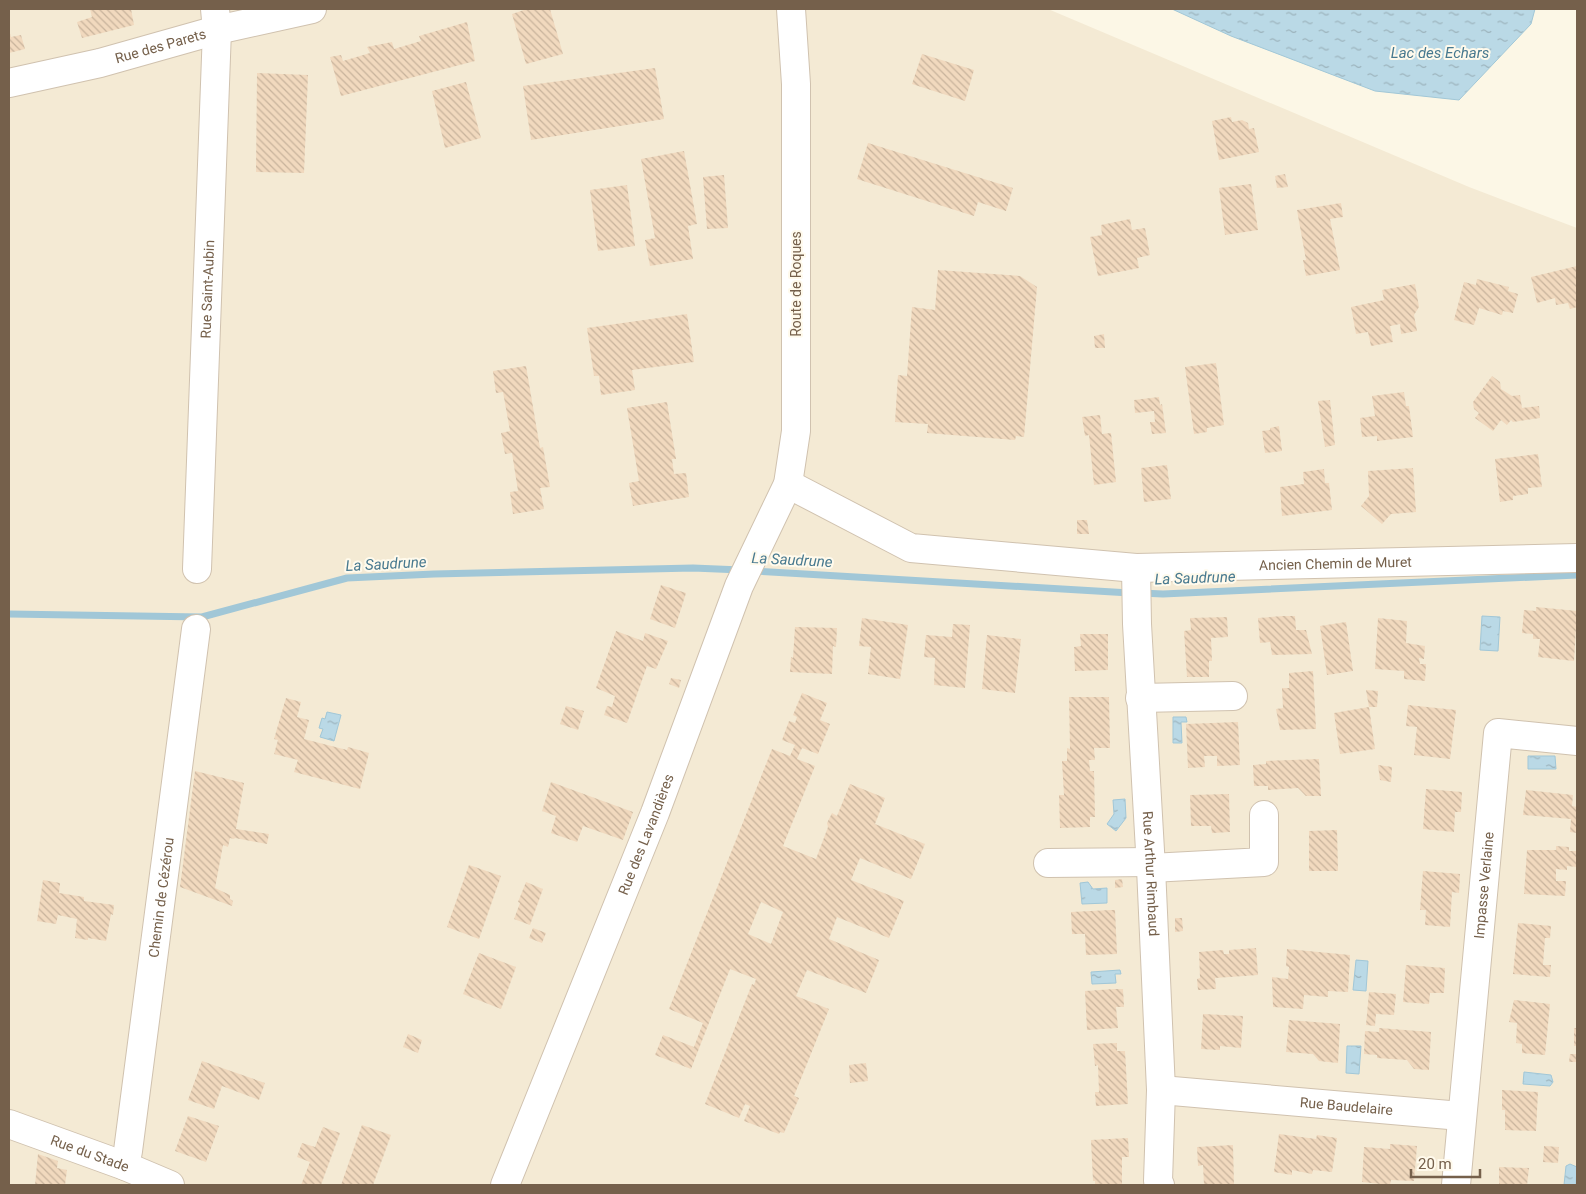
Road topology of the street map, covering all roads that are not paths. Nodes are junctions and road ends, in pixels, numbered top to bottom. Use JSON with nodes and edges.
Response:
{"nodes":[{"id":1,"x":312,"y":9,"type":"edge"},
{"id":2,"x":791,"y":9,"type":"edge"},
{"id":3,"x":216,"y":19,"type":"edge"},
{"id":4,"x":9,"y":83,"type":"edge"},
{"id":5,"x":788,"y":484,"type":"junction"},
{"id":6,"x":1577,"y":558,"type":"edge"},
{"id":7,"x":1136,"y":568,"type":"junction"},
{"id":8,"x":197,"y":569,"type":"dead end"},
{"id":9,"x":196,"y":629,"type":"dead end"},
{"id":10,"x":1233,"y":696,"type":"dead end"},
{"id":11,"x":1140,"y":698,"type":"junction"},
{"id":12,"x":1577,"y":741,"type":"edge"},
{"id":13,"x":1264,"y":815,"type":"dead end"},
{"id":14,"x":1048,"y":864,"type":"dead end"},
{"id":15,"x":1151,"y":865,"type":"junction"},
{"id":16,"x":1161,"y":1090,"type":"junction"},
{"id":17,"x":1461,"y":1116,"type":"junction"},
{"id":18,"x":9,"y":1124,"type":"edge"},
{"id":19,"x":125,"y":1166,"type":"junction"},
{"id":20,"x":159,"y":1183,"type":"edge"},
{"id":21,"x":1159,"y":1183,"type":"edge"},
{"id":22,"x":505,"y":1185,"type":"edge"},
{"id":23,"x":1456,"y":1185,"type":"edge"}],
"edges":[{"from":1,"to":3,"type":"street","name":"Rue des Parets"},
{"from":2,"to":5,"type":"street","name":"Route de Roques"},
{"from":3,"to":4,"type":"street","name":"Rue des Parets"},
{"from":3,"to":8,"type":"street","name":"Rue Saint-Aubin"},
{"from":5,"to":7,"type":"street","name":"Ancien Chemin de Muret"},
{"from":5,"to":22,"type":"street","name":"Rue des Lavandières"},
{"from":6,"to":7,"type":"street","name":"Ancien Chemin de Muret"},
{"from":7,"to":11,"type":"street","name":"Rue Arthur Rimbaud"},
{"from":9,"to":19,"type":"street","name":"Chemin de Cézérou"},
{"from":10,"to":11,"type":"street"},
{"from":11,"to":15,"type":"street","name":"Rue Arthur Rimbaud"},
{"from":12,"to":17,"type":"street","name":"Impasse Verlaine"},
{"from":13,"to":15,"type":"street"},
{"from":14,"to":15,"type":"street"},
{"from":15,"to":16,"type":"street","name":"Rue Arthur Rimbaud"},
{"from":16,"to":17,"type":"street","name":"Rue Baudelaire"},
{"from":16,"to":21,"type":"street","name":"Rue Arthur Rimbaud"},
{"from":17,"to":23,"type":"street"},
{"from":18,"to":19,"type":"street","name":"Rue du Stade"},
{"from":19,"to":20,"type":"street","name":"Rue du Stade"}]}
